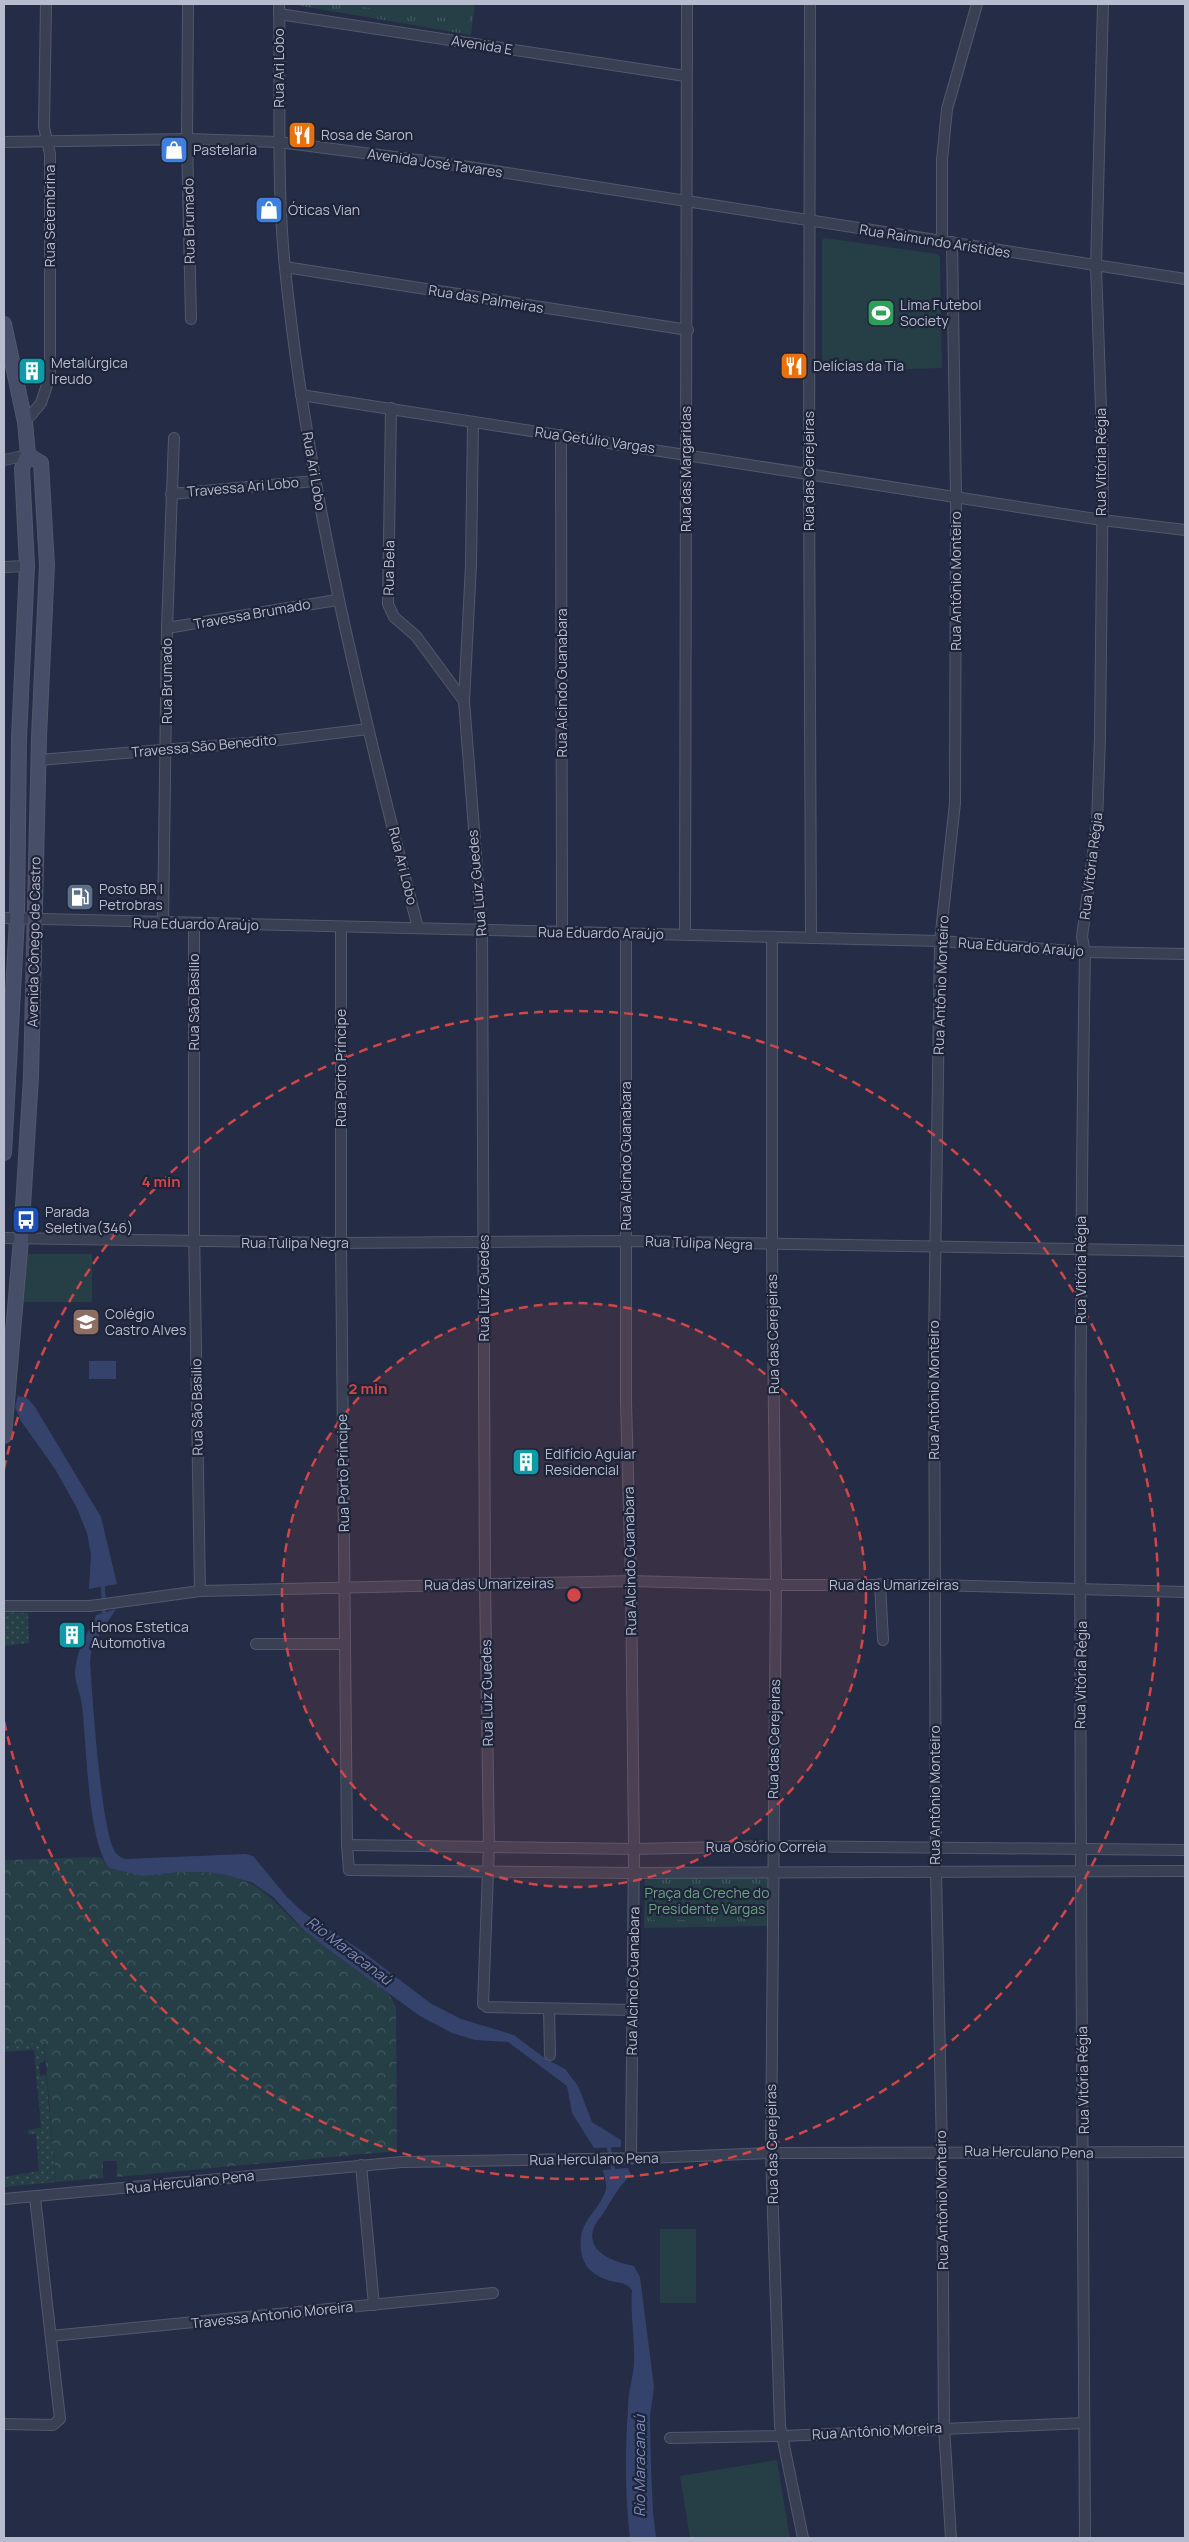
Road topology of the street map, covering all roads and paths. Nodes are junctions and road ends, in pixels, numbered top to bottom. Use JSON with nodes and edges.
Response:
{"nodes":[{"id":1,"x":46,"y":4,"type":"edge"},
{"id":2,"x":188,"y":4,"type":"edge"},
{"id":3,"x":687,"y":4,"type":"edge"},
{"id":4,"x":810,"y":4,"type":"edge"},
{"id":5,"x":977,"y":4,"type":"edge"},
{"id":6,"x":1103,"y":4,"type":"edge"},
{"id":7,"x":279,"y":9,"type":"edge"},
{"id":8,"x":685,"y":76,"type":"junction"},
{"id":9,"x":187,"y":139,"type":"junction"},
{"id":10,"x":47,"y":140,"type":"junction"},
{"id":11,"x":4,"y":142,"type":"edge"},
{"id":12,"x":279,"y":142,"type":"junction"},
{"id":13,"x":685,"y":201,"type":"junction"},
{"id":14,"x":811,"y":222,"type":"junction"},
{"id":15,"x":947,"y":241,"type":"junction"},
{"id":16,"x":285,"y":267,"type":"junction"},
{"id":17,"x":1096,"y":267,"type":"junction"},
{"id":18,"x":1185,"y":280,"type":"edge"},
{"id":19,"x":191,"y":319,"type":"dead end"},
{"id":20,"x":4,"y":324,"type":"edge"},
{"id":21,"x":688,"y":330,"type":"junction"},
{"id":22,"x":7,"y":364,"type":"edge"},
{"id":23,"x":302,"y":395,"type":"junction"},
{"id":24,"x":391,"y":408,"type":"junction"},
{"id":25,"x":25,"y":422,"type":"junction"},
{"id":26,"x":473,"y":423,"type":"junction"},
{"id":27,"x":561,"y":435,"type":"junction"},
{"id":28,"x":174,"y":438,"type":"dead end"},
{"id":29,"x":686,"y":454,"type":"junction"},
{"id":30,"x":28,"y":455,"type":"junction"},
{"id":31,"x":4,"y":460,"type":"edge"},
{"id":32,"x":808,"y":475,"type":"junction"},
{"id":33,"x":315,"y":481,"type":"junction"},
{"id":34,"x":171,"y":494,"type":"junction"},
{"id":35,"x":956,"y":495,"type":"junction"},
{"id":36,"x":1102,"y":520,"type":"junction"},
{"id":37,"x":1185,"y":530,"type":"edge"},
{"id":38,"x":47,"y":565,"type":"junction"},
{"id":39,"x":27,"y":566,"type":"junction"},
{"id":40,"x":4,"y":567,"type":"edge"},
{"id":41,"x":337,"y":600,"type":"junction"},
{"id":42,"x":167,"y":628,"type":"junction"},
{"id":43,"x":464,"y":701,"type":"junction"},
{"id":44,"x":368,"y":729,"type":"junction"},
{"id":45,"x":39,"y":737,"type":"junction"},
{"id":46,"x":19,"y":738,"type":"junction"},
{"id":47,"x":167,"y":748,"type":"junction"},
{"id":48,"x":39,"y":760,"type":"junction"},
{"id":49,"x":10,"y":919,"type":"edge"},
{"id":50,"x":34,"y":920,"type":"junction"},
{"id":51,"x":194,"y":922,"type":"junction"},
{"id":52,"x":163,"y":924,"type":"junction"},
{"id":53,"x":341,"y":927,"type":"junction"},
{"id":54,"x":418,"y":928,"type":"junction"},
{"id":55,"x":482,"y":931,"type":"junction"},
{"id":56,"x":562,"y":932,"type":"junction"},
{"id":57,"x":626,"y":934,"type":"junction"},
{"id":58,"x":685,"y":934,"type":"junction"},
{"id":59,"x":772,"y":937,"type":"junction"},
{"id":60,"x":811,"y":938,"type":"junction"},
{"id":61,"x":940,"y":941,"type":"junction"},
{"id":62,"x":1085,"y":952,"type":"junction"},
{"id":63,"x":1185,"y":954,"type":"edge"},
{"id":64,"x":4,"y":1153,"type":"edge"},
{"id":65,"x":4,"y":1238,"type":"edge"},
{"id":66,"x":22,"y":1239,"type":"junction"},
{"id":67,"x":484,"y":1241,"type":"junction"},
{"id":68,"x":626,"y":1241,"type":"junction"},
{"id":69,"x":195,"y":1242,"type":"junction"},
{"id":70,"x":340,"y":1243,"type":"junction"},
{"id":71,"x":772,"y":1245,"type":"junction"},
{"id":72,"x":936,"y":1247,"type":"junction"},
{"id":73,"x":1080,"y":1250,"type":"junction"},
{"id":74,"x":1185,"y":1251,"type":"edge"},
{"id":75,"x":8,"y":1348,"type":"edge"},
{"id":76,"x":4,"y":1436,"type":"edge"},
{"id":77,"x":631,"y":1581,"type":"junction"},
{"id":78,"x":485,"y":1584,"type":"junction"},
{"id":79,"x":880,"y":1584,"type":"junction"},
{"id":80,"x":776,"y":1585,"type":"junction"},
{"id":81,"x":934,"y":1585,"type":"junction"},
{"id":82,"x":344,"y":1588,"type":"junction"},
{"id":83,"x":1082,"y":1590,"type":"junction"},
{"id":84,"x":200,"y":1591,"type":"junction"},
{"id":85,"x":1185,"y":1592,"type":"edge"},
{"id":86,"x":4,"y":1606,"type":"edge"},
{"id":87,"x":883,"y":1640,"type":"dead end"},
{"id":88,"x":256,"y":1644,"type":"dead end"},
{"id":89,"x":344,"y":1644,"type":"junction"},
{"id":90,"x":347,"y":1845,"type":"junction"},
{"id":91,"x":490,"y":1846,"type":"junction"},
{"id":92,"x":772,"y":1846,"type":"junction"},
{"id":93,"x":936,"y":1848,"type":"junction"},
{"id":94,"x":634,"y":1849,"type":"junction"},
{"id":95,"x":1080,"y":1850,"type":"junction"},
{"id":96,"x":1185,"y":1850,"type":"edge"},
{"id":97,"x":348,"y":1869,"type":"joint"},
{"id":98,"x":488,"y":1871,"type":"junction"},
{"id":99,"x":772,"y":1871,"type":"junction"},
{"id":100,"x":936,"y":1871,"type":"junction"},
{"id":101,"x":1080,"y":1871,"type":"junction"},
{"id":102,"x":1185,"y":1871,"type":"edge"},
{"id":103,"x":634,"y":1873,"type":"junction"},
{"id":104,"x":550,"y":2010,"type":"junction"},
{"id":105,"x":632,"y":2010,"type":"junction"},
{"id":106,"x":550,"y":2054,"type":"dead end"},
{"id":107,"x":942,"y":2151,"type":"junction"},
{"id":108,"x":771,"y":2152,"type":"junction"},
{"id":109,"x":1084,"y":2152,"type":"junction"},
{"id":110,"x":1185,"y":2152,"type":"edge"},
{"id":111,"x":628,"y":2158,"type":"junction"},
{"id":112,"x":361,"y":2165,"type":"junction"},
{"id":113,"x":35,"y":2197,"type":"junction"},
{"id":114,"x":4,"y":2200,"type":"edge"},
{"id":115,"x":493,"y":2293,"type":"dead end"},
{"id":116,"x":374,"y":2305,"type":"junction"},
{"id":117,"x":51,"y":2336,"type":"junction"},
{"id":118,"x":1084,"y":2423,"type":"junction"},
{"id":119,"x":4,"y":2424,"type":"edge"},
{"id":120,"x":944,"y":2428,"type":"junction"},
{"id":121,"x":782,"y":2436,"type":"junction"},
{"id":122,"x":670,"y":2438,"type":"dead end"},
{"id":123,"x":803,"y":2538,"type":"edge"},
{"id":124,"x":951,"y":2538,"type":"edge"},
{"id":125,"x":1085,"y":2538,"type":"edge"}],
"edges":[{"from":1,"to":10,"type":"street","name":"Rua Setembrina"},
{"from":2,"to":9,"type":"street","name":"Rua Brumado"},
{"from":3,"to":8,"type":"street","name":"Rua das Margaridas"},
{"from":4,"to":14,"type":"street","name":"Rua das Cerejeiras"},
{"from":5,"to":15,"type":"street","name":"Rua Antônio Monteiro"},
{"from":6,"to":17,"type":"street","name":"Rua Vitória Régia"},
{"from":7,"to":8,"type":"street","name":"Avenida E"},
{"from":7,"to":12,"type":"street","name":"Rua Ari Lobo"},
{"from":8,"to":13,"type":"street","name":"Rua das Margaridas"},
{"from":9,"to":10,"type":"street","name":"Avenida José Tavares"},
{"from":9,"to":12,"type":"street","name":"Avenida José Tavares"},
{"from":9,"to":19,"type":"street","name":"Rua Brumado"},
{"from":10,"to":11,"type":"street","name":"Avenida José Tavares"},
{"from":10,"to":25,"type":"street","name":"Rua Setembrina"},
{"from":12,"to":13,"type":"street","name":"Avenida José Tavares"},
{"from":12,"to":16,"type":"street","name":"Rua Ari Lobo"},
{"from":13,"to":14,"type":"street","name":"Rua Raimundo Aristides"},
{"from":13,"to":21,"type":"street","name":"Rua das Margaridas"},
{"from":14,"to":15,"type":"street","name":"Rua Raimundo Aristides"},
{"from":14,"to":32,"type":"street","name":"Rua das Cerejeiras"},
{"from":15,"to":17,"type":"street","name":"Rua Raimundo Aristides"},
{"from":15,"to":35,"type":"street","name":"Rua Antônio Monteiro"},
{"from":16,"to":21,"type":"street","name":"Rua das Palmeiras"},
{"from":16,"to":23,"type":"street","name":"Rua Ari Lobo"},
{"from":17,"to":18,"type":"street","name":"Rua Raimundo Aristides"},
{"from":17,"to":36,"type":"street","name":"Rua Vitória Régia"},
{"from":20,"to":22,"type":"main road","name":"Avenida Cônego de Castro"},
{"from":21,"to":29,"type":"street","name":"Rua das Margaridas"},
{"from":22,"to":25,"type":"main road","name":"Avenida Cônego de Castro"},
{"from":23,"to":24,"type":"street","name":"Rua Getúlio Vargas"},
{"from":23,"to":33,"type":"street","name":"Rua Ari Lobo"},
{"from":24,"to":26,"type":"street","name":"Rua Getúlio Vargas"},
{"from":24,"to":43,"type":"street","name":"Rua Bela"},
{"from":25,"to":30,"type":"main road","name":"Avenida Cônego de Castro"},
{"from":26,"to":27,"type":"street","name":"Rua Getúlio Vargas"},
{"from":26,"to":43,"type":"street","name":"Rua Luiz Guedes"},
{"from":27,"to":29,"type":"street","name":"Rua Getúlio Vargas"},
{"from":27,"to":56,"type":"street","name":"Rua Alcindo Guanabara"},
{"from":28,"to":34,"type":"street","name":"Rua Brumado"},
{"from":29,"to":32,"type":"street","name":"Rua Getúlio Vargas"},
{"from":29,"to":58,"type":"street","name":"Rua das Margaridas"},
{"from":30,"to":31,"type":"street"},
{"from":30,"to":38,"type":"main road","name":"Avenida Cônego de Castro"},
{"from":30,"to":39,"type":"main road","name":"Avenida Cônego de Castro"},
{"from":32,"to":35,"type":"street","name":"Rua Getúlio Vargas"},
{"from":32,"to":60,"type":"street","name":"Rua das Cerejeiras"},
{"from":33,"to":34,"type":"street","name":"Travessa Ari Lobo"},
{"from":33,"to":41,"type":"street","name":"Rua Ari Lobo"},
{"from":34,"to":42,"type":"street","name":"Rua Brumado"},
{"from":35,"to":36,"type":"street","name":"Rua Getúlio Vargas"},
{"from":35,"to":61,"type":"street","name":"Rua Antônio Monteiro"},
{"from":36,"to":37,"type":"street","name":"Rua Getúlio Vargas"},
{"from":36,"to":62,"type":"street","name":"Rua Vitória Régia"},
{"from":38,"to":39,"type":"main road"},
{"from":38,"to":45,"type":"main road","name":"Avenida Cônego de Castro"},
{"from":39,"to":40,"type":"street"},
{"from":39,"to":46,"type":"main road","name":"Avenida Cônego de Castro"},
{"from":41,"to":42,"type":"street","name":"Travessa Brumado"},
{"from":41,"to":44,"type":"street","name":"Rua Ari Lobo"},
{"from":42,"to":47,"type":"street","name":"Rua Brumado"},
{"from":43,"to":55,"type":"street","name":"Rua Luiz Guedes"},
{"from":44,"to":47,"type":"street","name":"Travessa São Benedito"},
{"from":44,"to":54,"type":"street","name":"Rua Ari Lobo"},
{"from":45,"to":46,"type":"main road"},
{"from":45,"to":48,"type":"main road","name":"Avenida Cônego de Castro"},
{"from":46,"to":49,"type":"main road","name":"Avenida Cônego de Castro"},
{"from":47,"to":48,"type":"street","name":"Travessa São Benedito"},
{"from":47,"to":52,"type":"street","name":"Rua Brumado"},
{"from":48,"to":50,"type":"main road","name":"Avenida Cônego de Castro"},
{"from":49,"to":50,"type":"street","name":"Rua Eduardo Araújo"},
{"from":49,"to":64,"type":"main road","name":"Avenida Cônego de Castro"},
{"from":50,"to":52,"type":"street","name":"Rua Eduardo Araújo"},
{"from":50,"to":66,"type":"main road","name":"Avenida Cônego de Castro"},
{"from":51,"to":52,"type":"street","name":"Rua Eduardo Araújo"},
{"from":51,"to":53,"type":"street","name":"Rua Eduardo Araújo"},
{"from":51,"to":69,"type":"street","name":"Rua São Basilio"},
{"from":53,"to":54,"type":"street","name":"Rua Eduardo Araújo"},
{"from":53,"to":70,"type":"street","name":"Rua Porto Príncipe"},
{"from":54,"to":55,"type":"street","name":"Rua Eduardo Araújo"},
{"from":55,"to":56,"type":"street","name":"Rua Eduardo Araújo"},
{"from":55,"to":67,"type":"street","name":"Rua Luiz Guedes"},
{"from":56,"to":57,"type":"street","name":"Rua Eduardo Araújo"},
{"from":57,"to":58,"type":"street","name":"Rua Eduardo Araújo"},
{"from":57,"to":68,"type":"street","name":"Rua Alcindo Guanabara"},
{"from":58,"to":59,"type":"street","name":"Rua Eduardo Araújo"},
{"from":59,"to":60,"type":"street","name":"Rua Eduardo Araújo"},
{"from":59,"to":71,"type":"street","name":"Rua das Cerejeiras"},
{"from":60,"to":61,"type":"street","name":"Rua Eduardo Araújo"},
{"from":61,"to":62,"type":"street","name":"Rua Eduardo Araújo"},
{"from":61,"to":72,"type":"street","name":"Rua Antônio Monteiro"},
{"from":62,"to":63,"type":"street","name":"Rua Eduardo Araújo"},
{"from":62,"to":73,"type":"street","name":"Rua Vitória Régia"},
{"from":65,"to":66,"type":"street","name":"Rua Tulipa Negra"},
{"from":66,"to":69,"type":"street","name":"Rua Tulipa Negra"},
{"from":66,"to":75,"type":"main road","name":"Avenida Cônego de Castro"},
{"from":67,"to":68,"type":"street","name":"Rua Tulipa Negra"},
{"from":67,"to":70,"type":"street","name":"Rua Tulipa Negra"},
{"from":67,"to":78,"type":"street","name":"Rua Luiz Guedes"},
{"from":68,"to":71,"type":"street","name":"Rua Tulipa Negra"},
{"from":68,"to":77,"type":"street","name":"Rua Alcindo Guanabara"},
{"from":69,"to":70,"type":"street","name":"Rua Tulipa Negra"},
{"from":69,"to":84,"type":"street","name":"Rua São Basilio"},
{"from":70,"to":82,"type":"street","name":"Rua Porto Príncipe"},
{"from":71,"to":72,"type":"street","name":"Rua Tulipa Negra"},
{"from":71,"to":80,"type":"street","name":"Rua das Cerejeiras"},
{"from":72,"to":73,"type":"street","name":"Rua Tulipa Negra"},
{"from":72,"to":81,"type":"street","name":"Rua Antônio Monteiro"},
{"from":73,"to":74,"type":"street","name":"Rua Tulipa Negra"},
{"from":73,"to":83,"type":"street","name":"Rua Vitória Régia"},
{"from":75,"to":76,"type":"main road","name":"Avenida Cônego de Castro"},
{"from":77,"to":78,"type":"street","name":"Rua das Umarizeiras"},
{"from":77,"to":80,"type":"street","name":"Rua das Umarizeiras"},
{"from":77,"to":94,"type":"street","name":"Rua Alcindo Guanabara"},
{"from":78,"to":82,"type":"street","name":"Rua das Umarizeiras"},
{"from":78,"to":91,"type":"street","name":"Rua Luiz Guedes"},
{"from":79,"to":80,"type":"street","name":"Rua das Umarizeiras"},
{"from":79,"to":81,"type":"street","name":"Rua das Umarizeiras"},
{"from":79,"to":87,"type":"street"},
{"from":80,"to":92,"type":"street","name":"Rua das Cerejeiras"},
{"from":81,"to":83,"type":"street","name":"Rua das Umarizeiras"},
{"from":81,"to":93,"type":"street","name":"Rua Antônio Monteiro"},
{"from":82,"to":84,"type":"street","name":"Rua das Umarizeiras"},
{"from":82,"to":89,"type":"street","name":"Rua Porto Príncipe"},
{"from":83,"to":85,"type":"street","name":"Rua das Umarizeiras"},
{"from":83,"to":95,"type":"street","name":"Rua Vitória Régia"},
{"from":84,"to":86,"type":"street","name":"Rua das Umarizeiras"},
{"from":88,"to":89,"type":"street"},
{"from":89,"to":90,"type":"street","name":"Rua Porto Príncipe"},
{"from":90,"to":91,"type":"street","name":"Rua Osório Correia"},
{"from":90,"to":97,"type":"street","name":"Rua Porto Príncipe"},
{"from":91,"to":94,"type":"street","name":"Rua Osório Correia"},
{"from":91,"to":98,"type":"street","name":"Rua Luiz Guedes"},
{"from":92,"to":93,"type":"street","name":"Rua Osório Correia"},
{"from":92,"to":94,"type":"street","name":"Rua Osório Correia"},
{"from":92,"to":99,"type":"street","name":"Rua das Cerejeiras"},
{"from":93,"to":95,"type":"street","name":"Rua Osório Correia"},
{"from":93,"to":100,"type":"street","name":"Rua Antônio Monteiro"},
{"from":94,"to":103,"type":"street","name":"Rua Alcindo Guanabara"},
{"from":95,"to":96,"type":"street","name":"Rua Osório Correia"},
{"from":95,"to":101,"type":"street","name":"Rua Vitória Régia"},
{"from":97,"to":98,"type":"street","name":"Rua Osório Correia"},
{"from":98,"to":103,"type":"street","name":"Rua Osório Correia"},
{"from":98,"to":104,"type":"street","name":"Rua Luiz Guedes"},
{"from":99,"to":100,"type":"street","name":"Rua Osório Correia"},
{"from":99,"to":103,"type":"street","name":"Rua Osório Correia"},
{"from":99,"to":108,"type":"street","name":"Rua das Cerejeiras"},
{"from":100,"to":101,"type":"street","name":"Rua Osório Correia"},
{"from":100,"to":107,"type":"street","name":"Rua Antônio Monteiro"},
{"from":101,"to":102,"type":"street","name":"Rua Osório Correia"},
{"from":101,"to":109,"type":"street","name":"Rua Vitória Régia"},
{"from":103,"to":105,"type":"street","name":"Rua Alcindo Guanabara"},
{"from":104,"to":105,"type":"street","name":"Rua Luiz Guedes"},
{"from":104,"to":106,"type":"street"},
{"from":105,"to":111,"type":"street","name":"Rua Alcindo Guanabara"},
{"from":107,"to":108,"type":"street","name":"Rua Herculano Pena"},
{"from":107,"to":109,"type":"street","name":"Rua Herculano Pena"},
{"from":107,"to":120,"type":"street","name":"Rua Antônio Monteiro"},
{"from":108,"to":111,"type":"street","name":"Rua Herculano Pena"},
{"from":108,"to":121,"type":"street","name":"Rua das Cerejeiras"},
{"from":109,"to":110,"type":"street","name":"Rua Herculano Pena"},
{"from":109,"to":118,"type":"street","name":"Rua Vitória Régia"},
{"from":111,"to":112,"type":"street","name":"Rua Herculano Pena"},
{"from":112,"to":113,"type":"street","name":"Rua Herculano Pena"},
{"from":112,"to":116,"type":"street"},
{"from":113,"to":114,"type":"street","name":"Rua Herculano Pena"},
{"from":113,"to":117,"type":"street"},
{"from":115,"to":116,"type":"street","name":"Travessa Antonio Moreira"},
{"from":116,"to":117,"type":"street","name":"Travessa Antonio Moreira"},
{"from":117,"to":119,"type":"street"},
{"from":118,"to":120,"type":"street","name":"Rua Antônio Moreira"},
{"from":118,"to":125,"type":"street","name":"Rua Vitória Régia"},
{"from":120,"to":121,"type":"street","name":"Rua Antônio Moreira"},
{"from":120,"to":124,"type":"street","name":"Rua Antônio Monteiro"},
{"from":121,"to":122,"type":"street","name":"Rua Antônio Moreira"},
{"from":121,"to":123,"type":"street","name":"Rua das Cerejeiras"}]}
